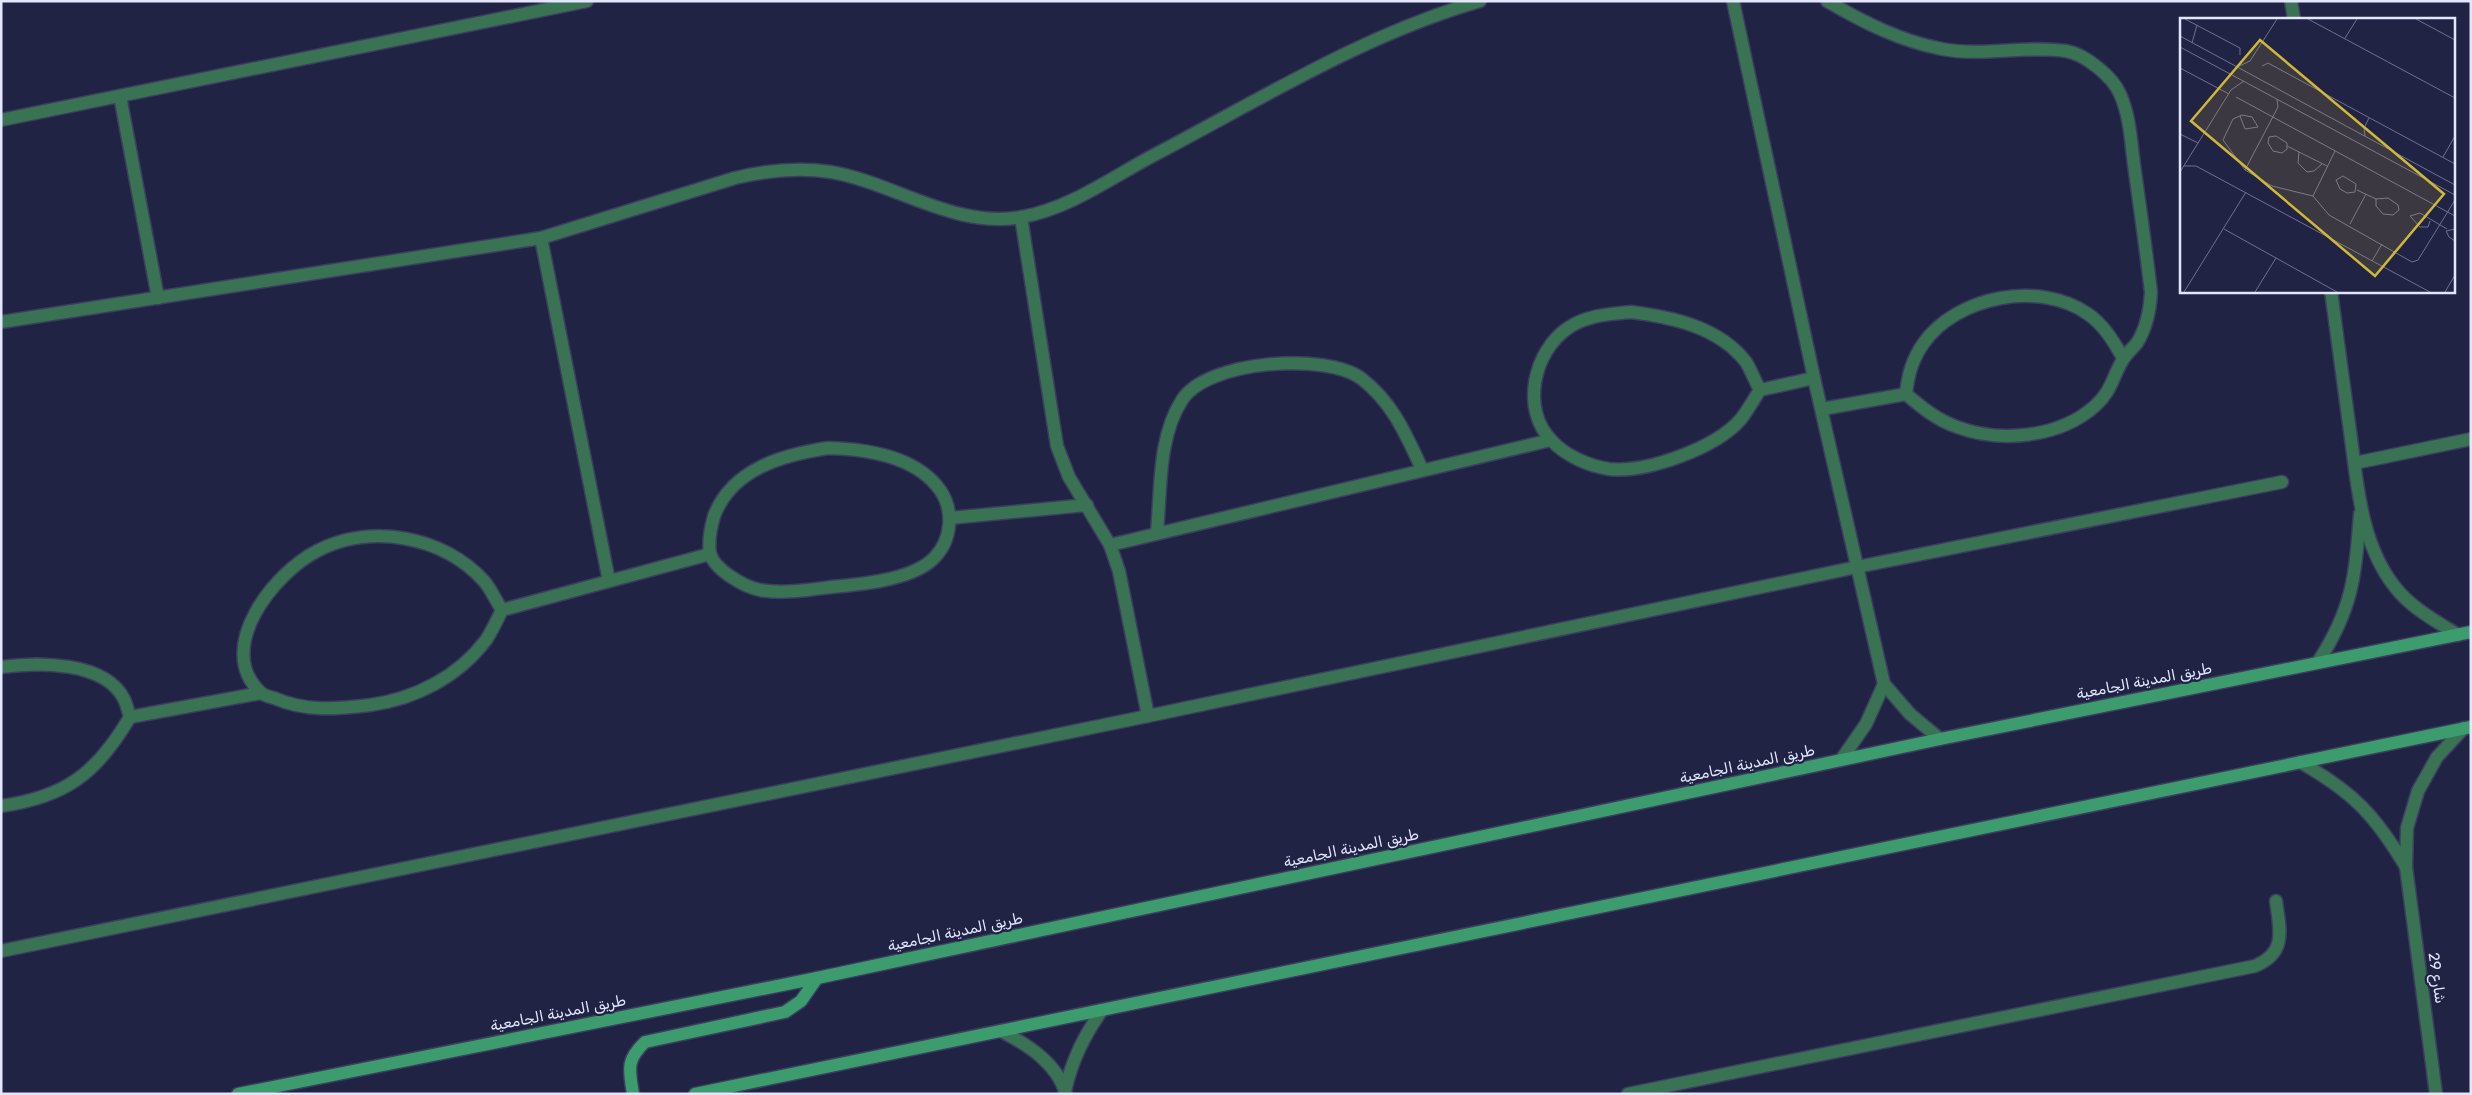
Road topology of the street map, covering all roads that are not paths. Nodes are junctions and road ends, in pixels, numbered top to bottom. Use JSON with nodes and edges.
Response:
{"nodes":[{"id":1,"x":587,"y":1,"type":"edge"},
{"id":2,"x":1480,"y":1,"type":"edge"},
{"id":3,"x":1733,"y":1,"type":"edge"},
{"id":4,"x":1827,"y":1,"type":"edge"},
{"id":5,"x":2291,"y":1,"type":"edge"},
{"id":6,"x":2294,"y":18,"type":"edge"},
{"id":7,"x":120,"y":96,"type":"junction"},
{"id":8,"x":1,"y":120,"type":"edge"},
{"id":9,"x":1021,"y":217,"type":"junction"},
{"id":10,"x":541,"y":238,"type":"junction"},
{"id":11,"x":2331,"y":292,"type":"edge"},
{"id":12,"x":158,"y":298,"type":"junction"},
{"id":13,"x":1,"y":322,"type":"edge"},
{"id":14,"x":2124,"y":358,"type":"junction"},
{"id":15,"x":1814,"y":378,"type":"junction"},
{"id":16,"x":1760,"y":390,"type":"junction"},
{"id":17,"x":1906,"y":394,"type":"junction"},
{"id":18,"x":1822,"y":409,"type":"junction"},
{"id":19,"x":2471,"y":439,"type":"edge"},
{"id":20,"x":1551,"y":440,"type":"junction"},
{"id":21,"x":2355,"y":463,"type":"junction"},
{"id":22,"x":1422,"y":469,"type":"junction"},
{"id":23,"x":2282,"y":482,"type":"dead end"},
{"id":24,"x":1087,"y":505,"type":"junction"},
{"id":25,"x":2361,"y":509,"type":"junction"},
{"id":26,"x":950,"y":518,"type":"junction"},
{"id":27,"x":1157,"y":532,"type":"junction"},
{"id":28,"x":1110,"y":545,"type":"junction"},
{"id":29,"x":710,"y":554,"type":"junction"},
{"id":30,"x":1857,"y":567,"type":"junction"},
{"id":31,"x":609,"y":581,"type":"junction"},
{"id":32,"x":502,"y":610,"type":"junction"},
{"id":33,"x":2465,"y":634,"type":"edge"},
{"id":34,"x":2318,"y":662,"type":"junction"},
{"id":35,"x":1,"y":667,"type":"edge"},
{"id":36,"x":1884,"y":684,"type":"junction"},
{"id":37,"x":261,"y":693,"type":"junction"},
{"id":38,"x":1148,"y":716,"type":"junction"},
{"id":39,"x":130,"y":717,"type":"junction"},
{"id":40,"x":2467,"y":728,"type":"edge"},
{"id":41,"x":1940,"y":739,"type":"junction"},
{"id":42,"x":1841,"y":760,"type":"junction"},
{"id":43,"x":2300,"y":762,"type":"junction"},
{"id":44,"x":1,"y":806,"type":"edge"},
{"id":45,"x":2406,"y":867,"type":"junction"},
{"id":46,"x":2276,"y":901,"type":"dead end"},
{"id":47,"x":1,"y":951,"type":"edge"},
{"id":48,"x":817,"y":978,"type":"junction"},
{"id":49,"x":1102,"y":1010,"type":"junction"},
{"id":50,"x":1001,"y":1031,"type":"junction"},
{"id":51,"x":1066,"y":1092,"type":"edge"},
{"id":52,"x":238,"y":1094,"type":"edge"},
{"id":53,"x":633,"y":1094,"type":"edge"},
{"id":54,"x":694,"y":1094,"type":"edge"},
{"id":55,"x":1628,"y":1094,"type":"edge"},
{"id":56,"x":2436,"y":1094,"type":"edge"}],
"edges":[{"from":1,"to":7,"type":"street"},
{"from":2,"to":9,"type":"street"},
{"from":3,"to":15,"type":"street"},
{"from":4,"to":14,"type":"street"},
{"from":5,"to":6,"type":"street"},
{"from":7,"to":8,"type":"street"},
{"from":7,"to":12,"type":"street"},
{"from":9,"to":10,"type":"street"},
{"from":9,"to":24,"type":"street"},
{"from":10,"to":12,"type":"street"},
{"from":10,"to":31,"type":"street"},
{"from":11,"to":21,"type":"street"},
{"from":12,"to":13,"type":"street"},
{"from":14,"to":17,"type":"street"},
{"from":14,"to":17,"type":"street"},
{"from":15,"to":16,"type":"street"},
{"from":15,"to":18,"type":"street"},
{"from":16,"to":20,"type":"street"},
{"from":16,"to":20,"type":"street"},
{"from":17,"to":18,"type":"street"},
{"from":18,"to":30,"type":"street"},
{"from":19,"to":21,"type":"street"},
{"from":20,"to":22,"type":"street"},
{"from":21,"to":25,"type":"street"},
{"from":22,"to":27,"type":"street"},
{"from":22,"to":27,"type":"street"},
{"from":23,"to":30,"type":"street"},
{"from":24,"to":26,"type":"street"},
{"from":24,"to":28,"type":"street"},
{"from":25,"to":33,"type":"street"},
{"from":25,"to":34,"type":"street"},
{"from":26,"to":29,"type":"street"},
{"from":26,"to":29,"type":"street"},
{"from":27,"to":28,"type":"street"},
{"from":28,"to":38,"type":"street"},
{"from":29,"to":31,"type":"street"},
{"from":30,"to":36,"type":"street"},
{"from":30,"to":38,"type":"street"},
{"from":31,"to":32,"type":"street"},
{"from":32,"to":37,"type":"street"},
{"from":32,"to":37,"type":"street"},
{"from":33,"to":34,"type":"main road","name":"طريق المدينة الجامعية"},
{"from":34,"to":41,"type":"main road","name":"طريق المدينة الجامعية"},
{"from":35,"to":39,"type":"street"},
{"from":36,"to":41,"type":"street"},
{"from":36,"to":42,"type":"street"},
{"from":37,"to":39,"type":"street"},
{"from":38,"to":47,"type":"street"},
{"from":39,"to":44,"type":"street"},
{"from":40,"to":43,"type":"main road"},
{"from":40,"to":45,"type":"street","name":"شارع 29"},
{"from":41,"to":42,"type":"main road","name":"طريق المدينة الجامعية"},
{"from":42,"to":48,"type":"main road","name":"طريق المدينة الجامعية"},
{"from":43,"to":45,"type":"street","name":"شارع 29"},
{"from":43,"to":49,"type":"main road"},
{"from":45,"to":56,"type":"street","name":"شارع 29"},
{"from":46,"to":55,"type":"street"},
{"from":48,"to":52,"type":"main road","name":"طريق المدينة الجامعية"},
{"from":48,"to":53,"type":"main road"},
{"from":49,"to":50,"type":"main road"},
{"from":49,"to":51,"type":"street"},
{"from":50,"to":51,"type":"street"},
{"from":50,"to":54,"type":"main road"}]}
